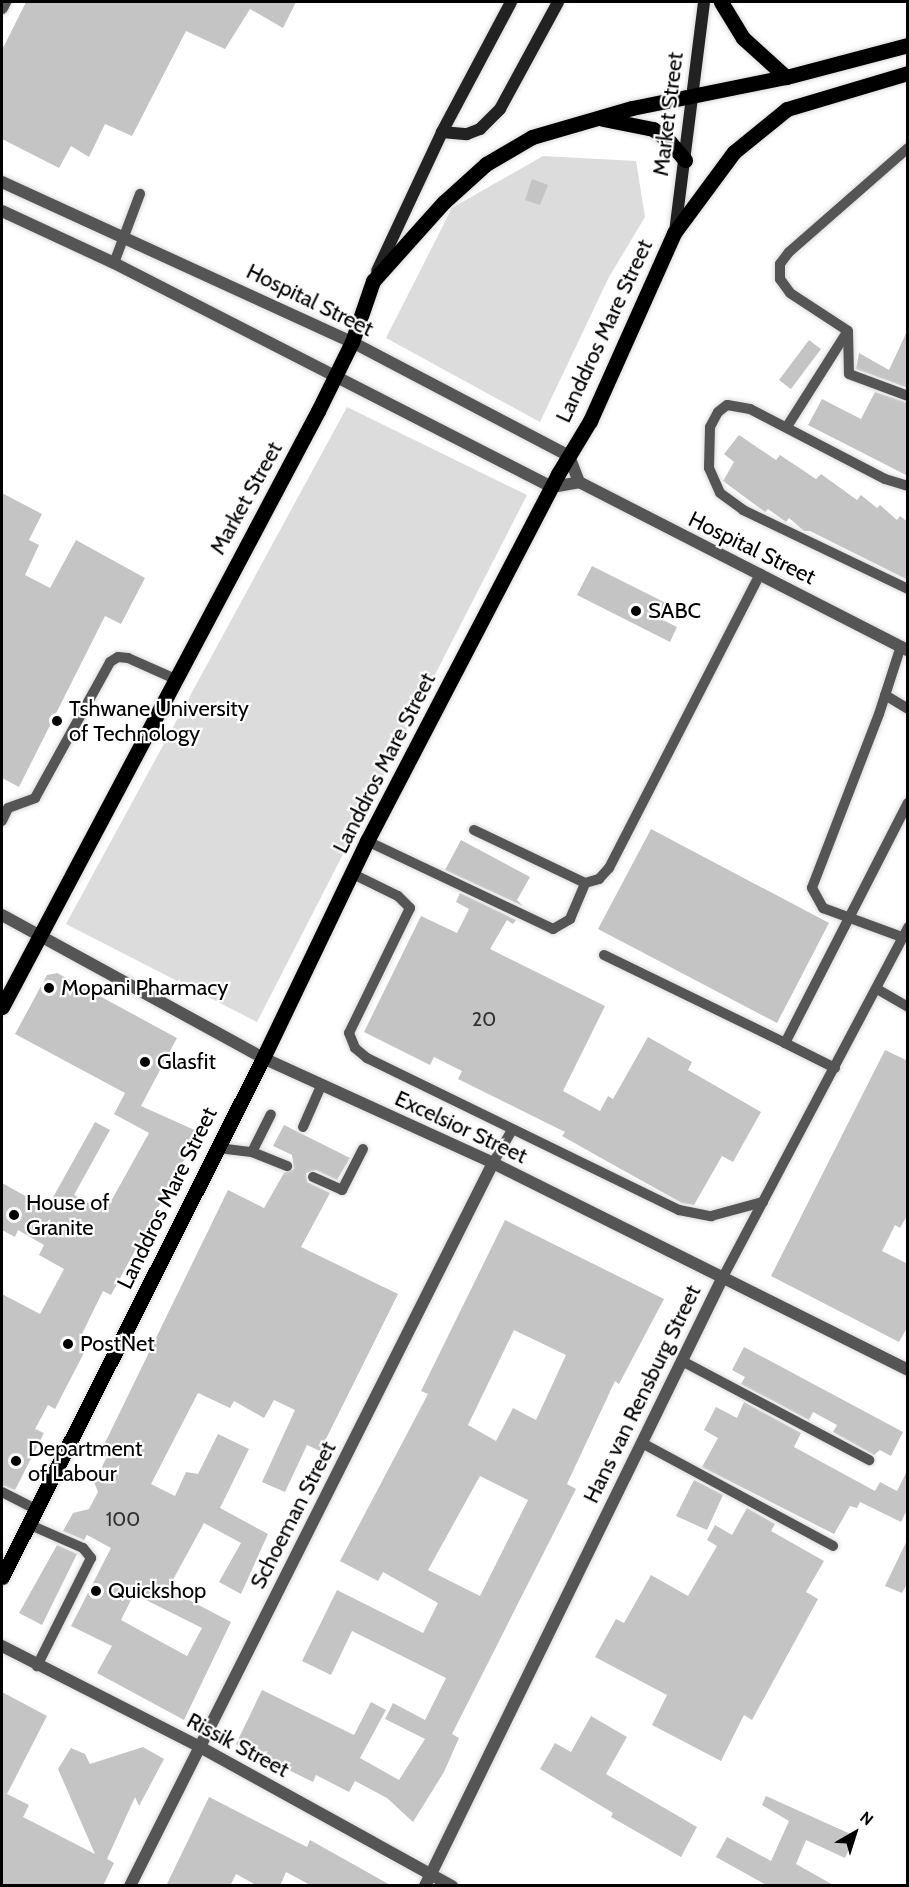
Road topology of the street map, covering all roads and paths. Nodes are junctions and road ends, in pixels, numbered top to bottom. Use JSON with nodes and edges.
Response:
{"nodes":[{"id":1,"x":5,"y":2,"type":"edge"},
{"id":2,"x":511,"y":2,"type":"edge"},
{"id":3,"x":558,"y":2,"type":"edge"},
{"id":4,"x":704,"y":2,"type":"edge"},
{"id":5,"x":721,"y":2,"type":"edge"},
{"id":6,"x":2,"y":8,"type":"edge"},
{"id":7,"x":908,"y":45,"type":"edge"},
{"id":8,"x":908,"y":73,"type":"edge"},
{"id":9,"x":786,"y":77,"type":"junction"},
{"id":10,"x":694,"y":93,"type":"junction"},
{"id":11,"x":591,"y":118,"type":"junction"},
{"id":12,"x":442,"y":132,"type":"junction"},
{"id":13,"x":908,"y":148,"type":"edge"},
{"id":14,"x":685,"y":160,"type":"junction"},
{"id":15,"x":2,"y":182,"type":"edge"},
{"id":16,"x":140,"y":194,"type":"dead end"},
{"id":17,"x":2,"y":212,"type":"edge"},
{"id":18,"x":674,"y":233,"type":"junction"},
{"id":19,"x":125,"y":236,"type":"junction"},
{"id":20,"x":114,"y":263,"type":"junction"},
{"id":21,"x":373,"y":281,"type":"junction"},
{"id":22,"x":848,"y":331,"type":"junction"},
{"id":23,"x":352,"y":342,"type":"junction"},
{"id":24,"x":334,"y":377,"type":"junction"},
{"id":25,"x":908,"y":396,"type":"edge"},
{"id":26,"x":788,"y":425,"type":"junction"},
{"id":27,"x":569,"y":456,"type":"junction"},
{"id":28,"x":579,"y":482,"type":"junction"},
{"id":29,"x":908,"y":486,"type":"edge"},
{"id":30,"x":552,"y":487,"type":"junction"},
{"id":31,"x":760,"y":574,"type":"junction"},
{"id":32,"x":908,"y":589,"type":"edge"},
{"id":33,"x":904,"y":648,"type":"edge"},
{"id":34,"x":173,"y":678,"type":"junction"},
{"id":35,"x":885,"y":695,"type":"junction"},
{"id":36,"x":908,"y":709,"type":"edge"},
{"id":37,"x":908,"y":803,"type":"edge"},
{"id":38,"x":2,"y":821,"type":"edge"},
{"id":39,"x":474,"y":830,"type":"dead end"},
{"id":40,"x":367,"y":842,"type":"junction"},
{"id":41,"x":353,"y":874,"type":"junction"},
{"id":42,"x":585,"y":883,"type":"junction"},
{"id":43,"x":2,"y":915,"type":"edge"},
{"id":44,"x":849,"y":917,"type":"junction"},
{"id":45,"x":908,"y":927,"type":"edge"},
{"id":46,"x":39,"y":933,"type":"junction"},
{"id":47,"x":902,"y":937,"type":"junction"},
{"id":48,"x":604,"y":955,"type":"dead end"},
{"id":49,"x":877,"y":989,"type":"junction"},
{"id":50,"x":2,"y":1007,"type":"edge"},
{"id":51,"x":908,"y":1007,"type":"edge"},
{"id":52,"x":785,"y":1043,"type":"junction"},
{"id":53,"x":263,"y":1058,"type":"junction"},
{"id":54,"x":835,"y":1068,"type":"junction"},
{"id":55,"x":321,"y":1086,"type":"junction"},
{"id":56,"x":271,"y":1114,"type":"dead end"},
{"id":57,"x":303,"y":1127,"type":"dead end"},
{"id":58,"x":512,"y":1131,"type":"junction"},
{"id":59,"x":218,"y":1148,"type":"junction"},
{"id":60,"x":363,"y":1149,"type":"dead end"},
{"id":61,"x":252,"y":1152,"type":"junction"},
{"id":62,"x":494,"y":1163,"type":"junction"},
{"id":63,"x":287,"y":1166,"type":"dead end"},
{"id":64,"x":313,"y":1177,"type":"dead end"},
{"id":65,"x":763,"y":1202,"type":"junction"},
{"id":66,"x":723,"y":1276,"type":"junction"},
{"id":67,"x":682,"y":1361,"type":"junction"},
{"id":68,"x":908,"y":1370,"type":"edge"},
{"id":69,"x":642,"y":1443,"type":"junction"},
{"id":70,"x":869,"y":1460,"type":"dead end"},
{"id":71,"x":2,"y":1492,"type":"edge"},
{"id":72,"x":36,"y":1509,"type":"junction"},
{"id":73,"x":28,"y":1524,"type":"junction"},
{"id":74,"x":833,"y":1546,"type":"dead end"},
{"id":75,"x":2,"y":1577,"type":"edge"},
{"id":76,"x":2,"y":1646,"type":"edge"},
{"id":77,"x":37,"y":1666,"type":"junction"},
{"id":78,"x":200,"y":1747,"type":"junction"},
{"id":79,"x":428,"y":1880,"type":"edge"},
{"id":80,"x":130,"y":1886,"type":"edge"},
{"id":81,"x":452,"y":1886,"type":"edge"}],
"edges":[{"from":1,"to":6,"type":"street"},
{"from":2,"to":12,"type":"main road","name":"Market Street"},
{"from":3,"to":12,"type":"main road"},
{"from":4,"to":10,"type":"main road","name":"Market Street"},
{"from":5,"to":9,"type":"main road"},
{"from":7,"to":9,"type":"main road"},
{"from":8,"to":18,"type":"main road","name":"Landdros Mare Street"},
{"from":9,"to":10,"type":"main road"},
{"from":10,"to":11,"type":"main road"},
{"from":10,"to":14,"type":"main road","name":"Market Street"},
{"from":11,"to":14,"type":"main road"},
{"from":11,"to":21,"type":"main road"},
{"from":12,"to":21,"type":"main road","name":"Market Street"},
{"from":13,"to":22,"type":"lane"},
{"from":14,"to":18,"type":"main road","name":"Market Street"},
{"from":15,"to":19,"type":"street","name":"Hospital Street"},
{"from":16,"to":19,"type":"lane"},
{"from":17,"to":20,"type":"street"},
{"from":18,"to":27,"type":"main road","name":"Landdros Mare Street"},
{"from":19,"to":20,"type":"lane"},
{"from":19,"to":23,"type":"street","name":"Hospital Street"},
{"from":20,"to":24,"type":"street"},
{"from":21,"to":23,"type":"main road","name":"Market Street"},
{"from":22,"to":25,"type":"lane"},
{"from":22,"to":26,"type":"lane"},
{"from":23,"to":24,"type":"main road","name":"Market Street"},
{"from":23,"to":27,"type":"street","name":"Hospital Street"},
{"from":24,"to":30,"type":"street"},
{"from":24,"to":34,"type":"main road","name":"Market Street"},
{"from":26,"to":29,"type":"lane"},
{"from":26,"to":32,"type":"lane"},
{"from":27,"to":28,"type":"street"},
{"from":27,"to":30,"type":"main road","name":"Landdros Mare Street"},
{"from":28,"to":30,"type":"street"},
{"from":28,"to":31,"type":"street","name":"Hospital Street"},
{"from":30,"to":40,"type":"main road","name":"Landdros Mare Street"},
{"from":31,"to":33,"type":"street","name":"Hospital Street"},
{"from":31,"to":42,"type":"lane"},
{"from":33,"to":35,"type":"lane"},
{"from":34,"to":38,"type":"lane"},
{"from":34,"to":46,"type":"main road","name":"Market Street"},
{"from":35,"to":36,"type":"lane"},
{"from":35,"to":44,"type":"lane"},
{"from":37,"to":44,"type":"lane"},
{"from":39,"to":42,"type":"lane"},
{"from":40,"to":41,"type":"main road","name":"Landdros Mare Street"},
{"from":40,"to":42,"type":"lane"},
{"from":41,"to":53,"type":"main road","name":"Landdros Mare Street"},
{"from":41,"to":58,"type":"lane"},
{"from":43,"to":46,"type":"street","name":"Excelsior Street"},
{"from":44,"to":47,"type":"lane"},
{"from":44,"to":52,"type":"lane"},
{"from":45,"to":47,"type":"lane","name":"Hans van Rensburg Street"},
{"from":46,"to":50,"type":"main road","name":"Market Street"},
{"from":46,"to":53,"type":"street","name":"Excelsior Street"},
{"from":47,"to":49,"type":"lane","name":"Hans van Rensburg Street"},
{"from":48,"to":52,"type":"lane"},
{"from":49,"to":51,"type":"lane"},
{"from":49,"to":54,"type":"lane","name":"Hans van Rensburg Street"},
{"from":52,"to":54,"type":"lane"},
{"from":53,"to":55,"type":"street","name":"Excelsior Street"},
{"from":53,"to":59,"type":"main road","name":"Landdros Mare Street"},
{"from":54,"to":65,"type":"lane","name":"Hans van Rensburg Street"},
{"from":55,"to":57,"type":"lane"},
{"from":55,"to":62,"type":"street","name":"Excelsior Street"},
{"from":56,"to":61,"type":"lane"},
{"from":58,"to":62,"type":"lane"},
{"from":58,"to":65,"type":"lane"},
{"from":59,"to":61,"type":"lane"},
{"from":59,"to":72,"type":"main road","name":"Landdros Mare Street"},
{"from":60,"to":64,"type":"lane"},
{"from":61,"to":63,"type":"lane"},
{"from":62,"to":66,"type":"street","name":"Excelsior Street"},
{"from":62,"to":78,"type":"street","name":"Schoeman Street"},
{"from":65,"to":66,"type":"lane","name":"Hans van Rensburg Street"},
{"from":66,"to":67,"type":"street","name":"Hans van Rensburg Street"},
{"from":66,"to":68,"type":"street","name":"Excelsior Street"},
{"from":67,"to":69,"type":"street","name":"Hans van Rensburg Street"},
{"from":67,"to":70,"type":"lane"},
{"from":69,"to":74,"type":"lane"},
{"from":69,"to":79,"type":"street","name":"Hans van Rensburg Street"},
{"from":71,"to":72,"type":"lane"},
{"from":72,"to":73,"type":"main road","name":"Landdros Mare Street"},
{"from":73,"to":75,"type":"main road","name":"Landdros Mare Street"},
{"from":73,"to":77,"type":"lane"},
{"from":76,"to":77,"type":"street","name":"Rissik Street"},
{"from":77,"to":78,"type":"street","name":"Rissik Street"},
{"from":78,"to":79,"type":"street","name":"Rissik Street"},
{"from":78,"to":80,"type":"street","name":"Schoeman Street"},
{"from":79,"to":81,"type":"street","name":"Rissik Street"}]}
